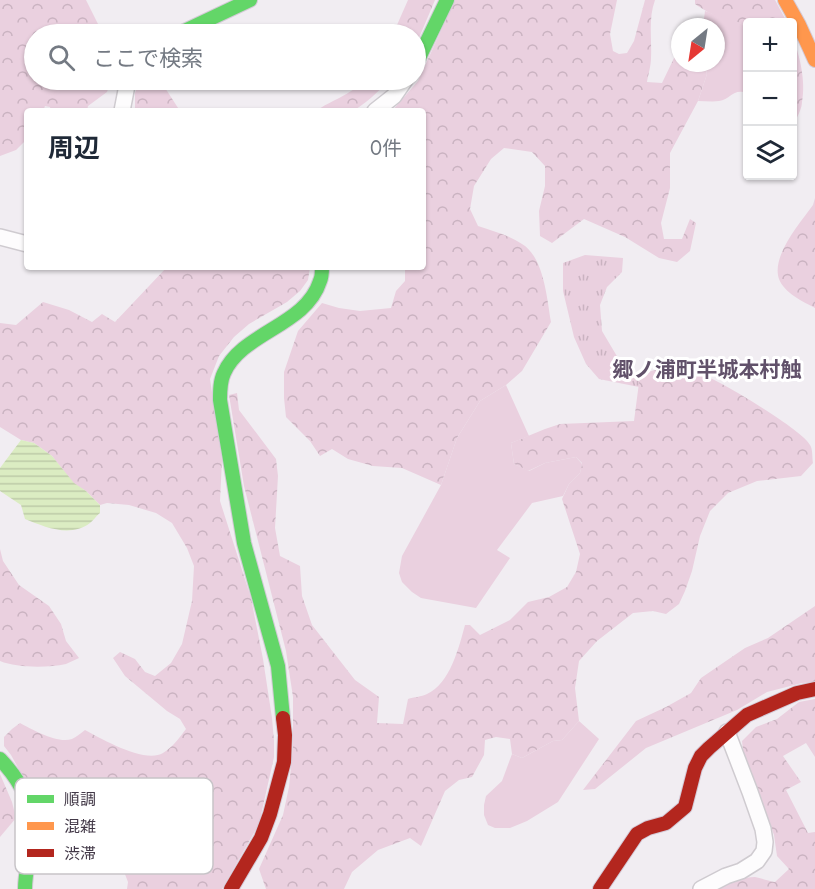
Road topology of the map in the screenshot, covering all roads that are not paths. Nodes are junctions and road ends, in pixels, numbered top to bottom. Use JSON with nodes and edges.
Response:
{"nodes":[{"id":1,"x":250,"y":0,"type":"edge"},
{"id":2,"x":447,"y":0,"type":"edge"},
{"id":3,"x":785,"y":0,"type":"edge"},
{"id":4,"x":199,"y":24,"type":"edge"},
{"id":5,"x":426,"y":44,"type":"edge"},
{"id":6,"x":815,"y":60,"type":"edge"},
{"id":7,"x":126,"y":90,"type":"edge"},
{"id":8,"x":398,"y":90,"type":"edge"},
{"id":9,"x":123,"y":108,"type":"edge"},
{"id":10,"x":379,"y":108,"type":"edge"},
{"id":11,"x":0,"y":237,"type":"edge"},
{"id":12,"x":24,"y":243,"type":"edge"},
{"id":13,"x":322,"y":270,"type":"edge"},
{"id":14,"x":815,"y":689,"type":"edge"},
{"id":15,"x":727,"y":732,"type":"junction"},
{"id":16,"x":0,"y":759,"type":"edge"},
{"id":17,"x":15,"y":778,"type":"edge"},
{"id":18,"x":231,"y":889,"type":"edge"},
{"id":19,"x":600,"y":889,"type":"edge"},
{"id":20,"x":701,"y":889,"type":"edge"}],
"edges":[{"from":1,"to":4,"type":"street"},
{"from":2,"to":5,"type":"street"},
{"from":3,"to":6,"type":"street"},
{"from":7,"to":9,"type":"street"},
{"from":8,"to":10,"type":"street"},
{"from":11,"to":12,"type":"street"},
{"from":13,"to":18,"type":"street"},
{"from":14,"to":15,"type":"street"},
{"from":15,"to":19,"type":"street"},
{"from":15,"to":20,"type":"street"},
{"from":16,"to":17,"type":"street"}]}
